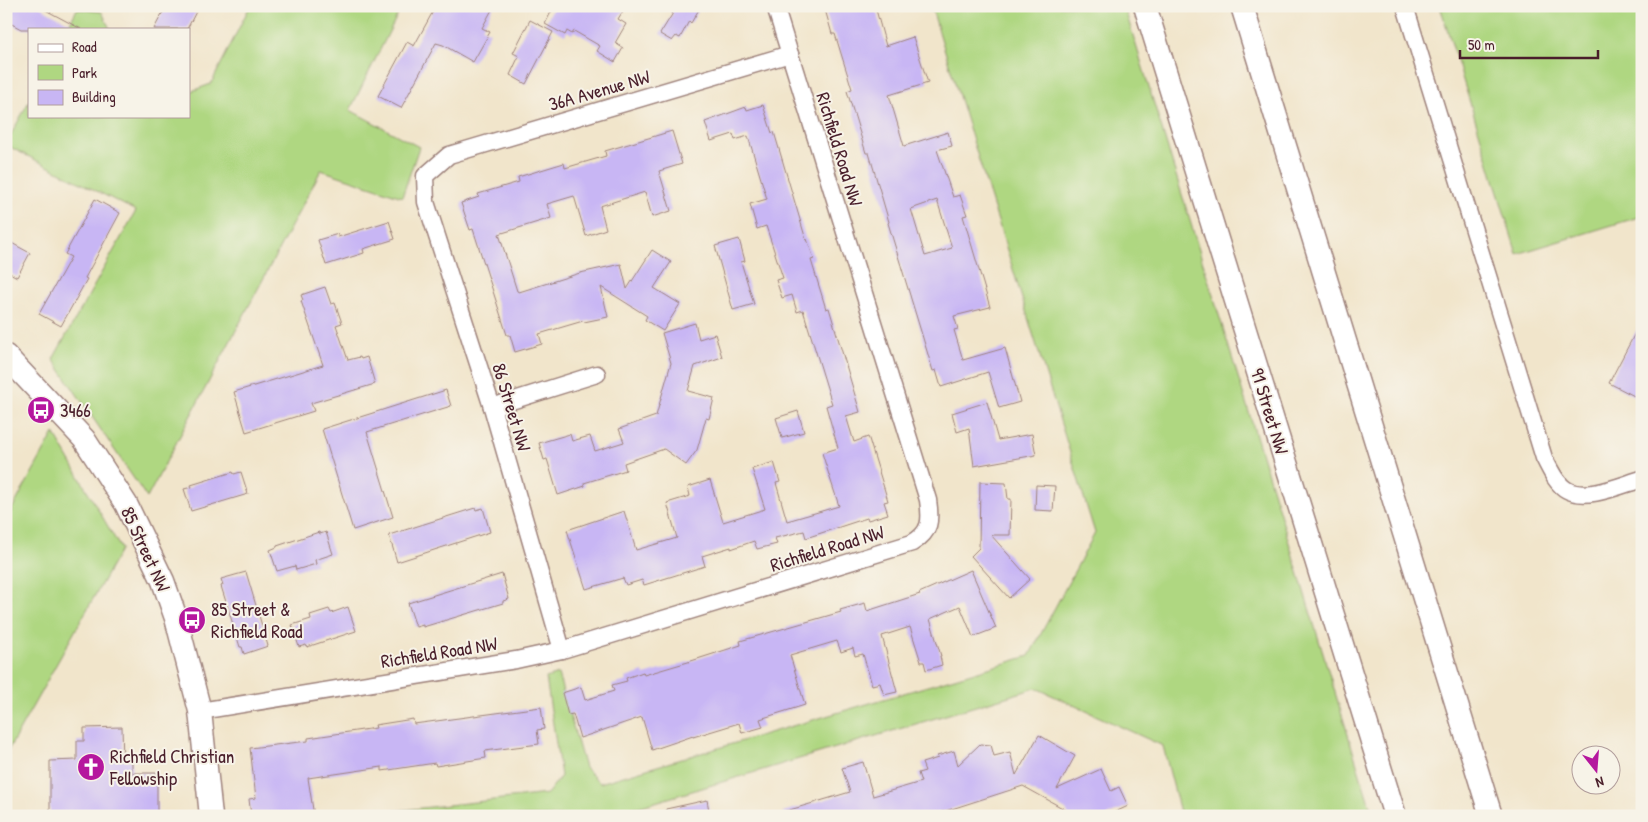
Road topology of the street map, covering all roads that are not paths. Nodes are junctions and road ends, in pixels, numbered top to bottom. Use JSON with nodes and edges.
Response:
{"nodes":[{"id":1,"x":775,"y":6,"type":"edge"},
{"id":2,"x":1146,"y":6,"type":"edge"},
{"id":3,"x":1242,"y":6,"type":"edge"},
{"id":4,"x":1405,"y":6,"type":"edge"},
{"id":5,"x":790,"y":54,"type":"junction"},
{"id":6,"x":425,"y":176,"type":"joint"},
{"id":7,"x":6,"y":356,"type":"edge"},
{"id":8,"x":596,"y":374,"type":"dead end"},
{"id":9,"x":492,"y":407,"type":"junction"},
{"id":10,"x":1642,"y":479,"type":"edge"},
{"id":11,"x":562,"y":650,"type":"junction"},
{"id":12,"x":200,"y":711,"type":"junction"},
{"id":13,"x":1369,"y":733,"type":"junction"},
{"id":14,"x":211,"y":816,"type":"edge"},
{"id":15,"x":1395,"y":816,"type":"edge"},
{"id":16,"x":1404,"y":816,"type":"edge"},
{"id":17,"x":1491,"y":816,"type":"edge"}],
"edges":[{"from":1,"to":5,"type":"street","name":"Richfield Road NW"},
{"from":2,"to":13,"type":"main road","name":"91 Street NW"},
{"from":3,"to":17,"type":"main road"},
{"from":4,"to":10,"type":"street"},
{"from":5,"to":6,"type":"street","name":"36A Avenue NW"},
{"from":5,"to":11,"type":"street","name":"Richfield Road NW"},
{"from":6,"to":9,"type":"street","name":"86 Street NW"},
{"from":7,"to":12,"type":"main road","name":"85 Street NW"},
{"from":8,"to":9,"type":"street"},
{"from":9,"to":11,"type":"street","name":"86 Street NW"},
{"from":11,"to":12,"type":"street","name":"Richfield Road NW"},
{"from":12,"to":14,"type":"main road","name":"85 Street NW"},
{"from":13,"to":15,"type":"main road","name":"91 Street NW"},
{"from":13,"to":16,"type":"main road"}]}
